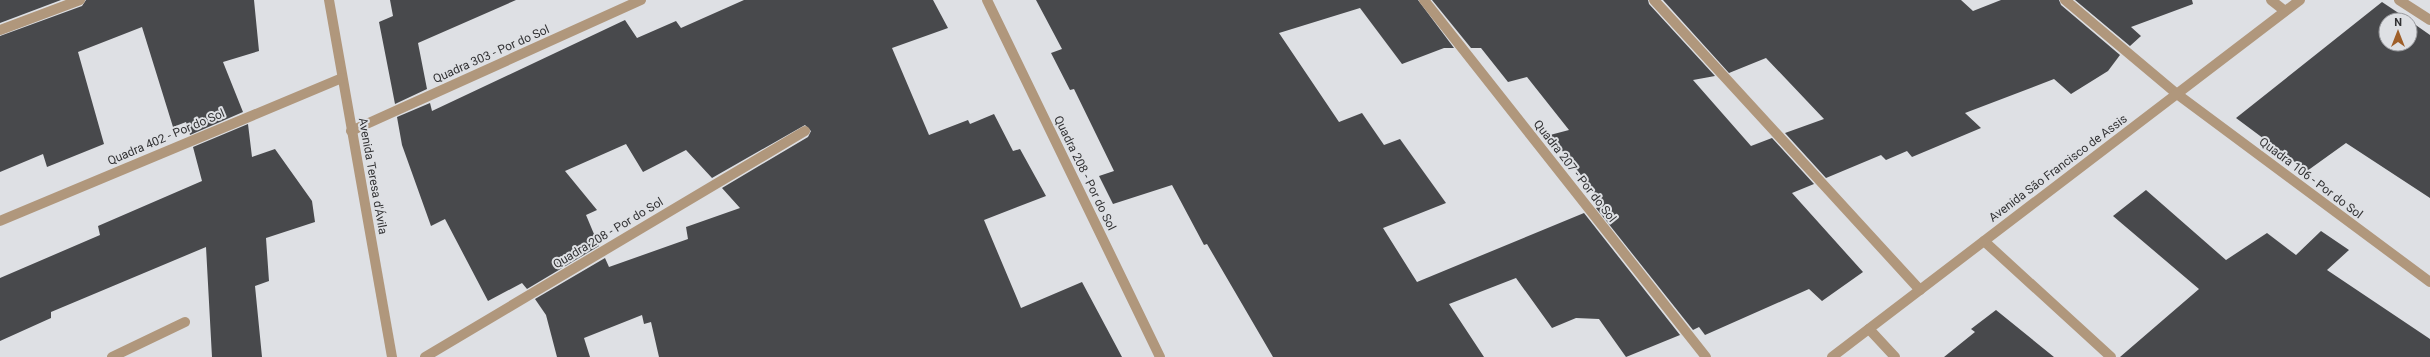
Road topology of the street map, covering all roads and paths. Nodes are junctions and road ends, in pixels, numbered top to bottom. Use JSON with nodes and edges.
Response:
{"nodes":[{"id":1,"x":80,"y":0,"type":"edge"},
{"id":2,"x":329,"y":0,"type":"edge"},
{"id":3,"x":642,"y":0,"type":"edge"},
{"id":4,"x":987,"y":0,"type":"edge"},
{"id":5,"x":1424,"y":0,"type":"edge"},
{"id":6,"x":1654,"y":0,"type":"edge"},
{"id":7,"x":2064,"y":0,"type":"edge"},
{"id":8,"x":2271,"y":0,"type":"edge"},
{"id":9,"x":2300,"y":0,"type":"edge"},
{"id":10,"x":2399,"y":0,"type":"edge"},
{"id":11,"x":2285,"y":11,"type":"junction"},
{"id":12,"x":2430,"y":20,"type":"edge"},
{"id":13,"x":0,"y":30,"type":"edge"},
{"id":14,"x":342,"y":78,"type":"junction"},
{"id":15,"x":2177,"y":94,"type":"junction"},
{"id":16,"x":351,"y":131,"type":"junction"},
{"id":17,"x":805,"y":131,"type":"dead end"},
{"id":18,"x":0,"y":221,"type":"edge"},
{"id":19,"x":1984,"y":241,"type":"junction"},
{"id":20,"x":2430,"y":282,"type":"edge"},
{"id":21,"x":1920,"y":290,"type":"junction"},
{"id":22,"x":186,"y":322,"type":"dead end"},
{"id":23,"x":1869,"y":329,"type":"junction"},
{"id":24,"x":112,"y":357,"type":"edge"},
{"id":25,"x":392,"y":357,"type":"edge"},
{"id":26,"x":425,"y":357,"type":"edge"},
{"id":27,"x":1160,"y":357,"type":"edge"},
{"id":28,"x":1706,"y":357,"type":"edge"},
{"id":29,"x":1832,"y":357,"type":"edge"},
{"id":30,"x":1895,"y":357,"type":"edge"},
{"id":31,"x":2111,"y":357,"type":"edge"}],
"edges":[{"from":1,"to":13,"type":"street"},
{"from":2,"to":14,"type":"street","name":"Avenida Teresa d'Ávila"},
{"from":3,"to":16,"type":"street","name":"Quadra 303 - Por do Sol"},
{"from":4,"to":27,"type":"street","name":"Quadra 208 - Por do Sol"},
{"from":5,"to":28,"type":"street","name":"Quadra 207 - Por do Sol"},
{"from":6,"to":21,"type":"street"},
{"from":7,"to":15,"type":"street"},
{"from":8,"to":11,"type":"street"},
{"from":9,"to":11,"type":"street","name":"Avenida São Francisco de Assis"},
{"from":10,"to":12,"type":"street"},
{"from":11,"to":15,"type":"street","name":"Avenida São Francisco de Assis"},
{"from":14,"to":16,"type":"street","name":"Avenida Teresa d'Ávila"},
{"from":14,"to":18,"type":"street","name":"Quadra 402 - Por do Sol"},
{"from":15,"to":19,"type":"street","name":"Avenida São Francisco de Assis"},
{"from":15,"to":20,"type":"street","name":"Quadra 106 - Por do Sol"},
{"from":16,"to":25,"type":"street","name":"Avenida Teresa d'Ávila"},
{"from":17,"to":26,"type":"street","name":"Quadra 208 - Por do Sol"},
{"from":19,"to":21,"type":"street","name":"Avenida São Francisco de Assis"},
{"from":19,"to":31,"type":"street"},
{"from":21,"to":23,"type":"street","name":"Avenida São Francisco de Assis"},
{"from":22,"to":24,"type":"street"},
{"from":23,"to":29,"type":"street","name":"Avenida São Francisco de Assis"},
{"from":23,"to":30,"type":"street"}]}
